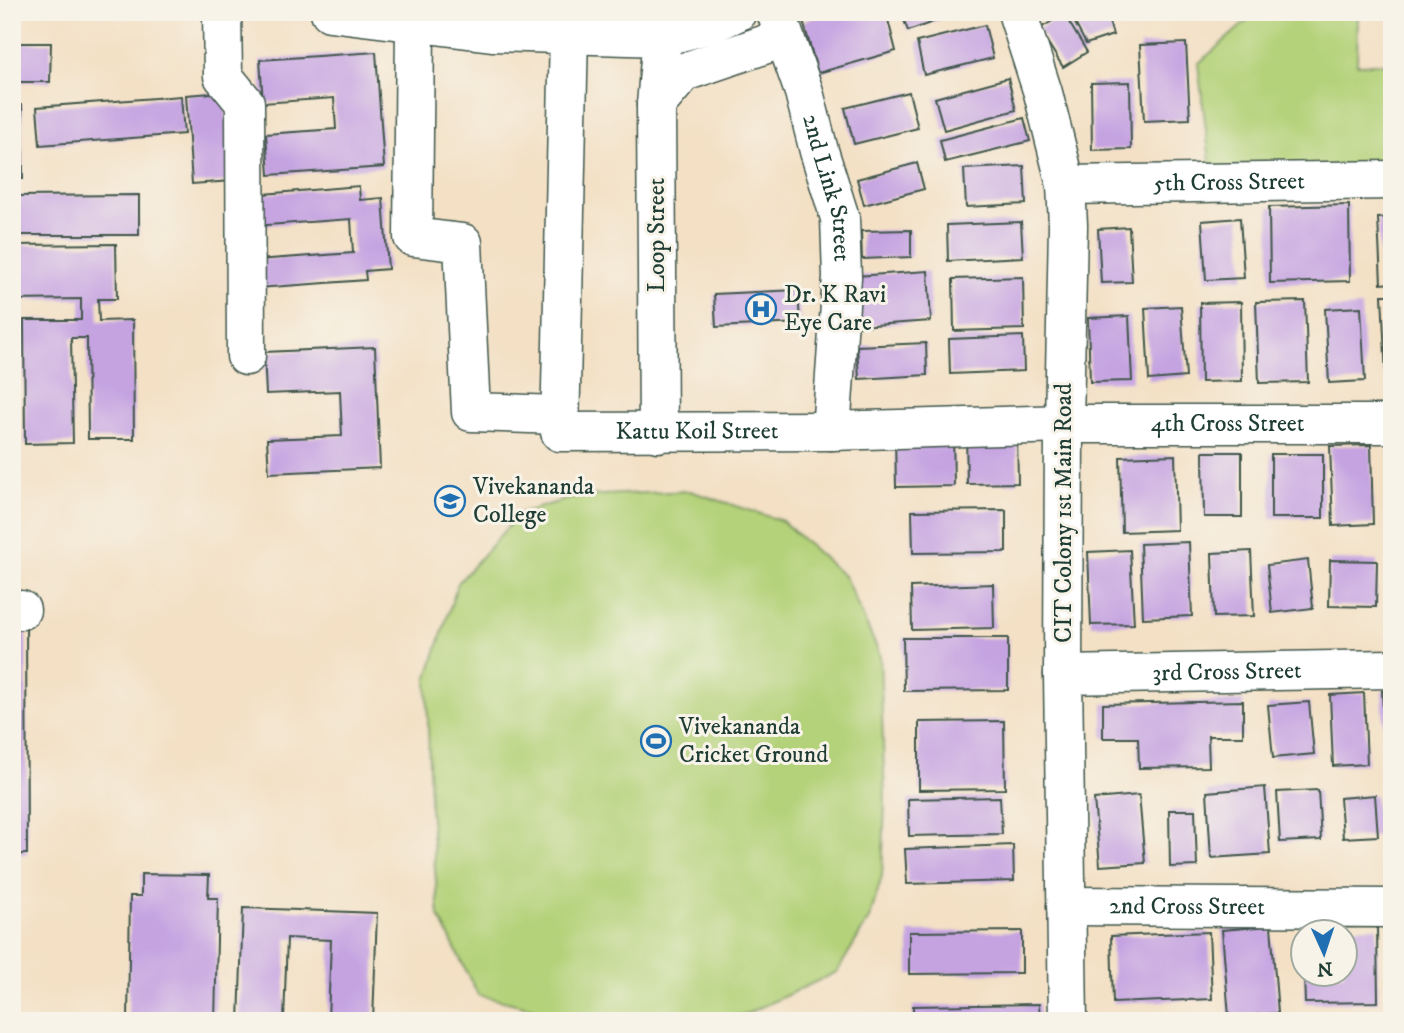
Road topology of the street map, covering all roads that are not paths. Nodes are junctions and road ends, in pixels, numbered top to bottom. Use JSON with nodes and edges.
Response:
{"nodes":[{"id":1,"x":222,"y":12,"type":"edge"},
{"id":2,"x":331,"y":12,"type":"edge"},
{"id":3,"x":737,"y":12,"type":"edge"},
{"id":4,"x":1017,"y":12,"type":"edge"},
{"id":5,"x":415,"y":24,"type":"junction"},
{"id":6,"x":780,"y":25,"type":"edge"},
{"id":7,"x":569,"y":33,"type":"junction"},
{"id":8,"x":662,"y":37,"type":"junction"},
{"id":9,"x":656,"y":105,"type":"junction"},
{"id":10,"x":1392,"y":180,"type":"edge"},
{"id":11,"x":1066,"y":185,"type":"junction"},
{"id":12,"x":246,"y":356,"type":"dead end"},
{"id":13,"x":560,"y":423,"type":"junction"},
{"id":14,"x":1064,"y":424,"type":"junction"},
{"id":15,"x":1392,"y":424,"type":"edge"},
{"id":16,"x":831,"y":431,"type":"junction"},
{"id":17,"x":659,"y":433,"type":"junction"},
{"id":18,"x":1392,"y":669,"type":"edge"},
{"id":19,"x":1063,"y":675,"type":"junction"},
{"id":20,"x":1066,"y":906,"type":"junction"},
{"id":21,"x":1392,"y":908,"type":"edge"},
{"id":22,"x":1068,"y":1021,"type":"edge"}],
"edges":[{"from":1,"to":12,"type":"street"},
{"from":2,"to":5,"type":"street"},
{"from":3,"to":8,"type":"street"},
{"from":4,"to":11,"type":"street","name":"CIT Colony 1st Main Road"},
{"from":5,"to":7,"type":"street"},
{"from":5,"to":13,"type":"street","name":"Kattu Koil Street"},
{"from":6,"to":9,"type":"street"},
{"from":6,"to":16,"type":"street","name":"2nd Link Street"},
{"from":7,"to":8,"type":"street"},
{"from":7,"to":13,"type":"street"},
{"from":8,"to":9,"type":"street","name":"Loop Street"},
{"from":9,"to":17,"type":"street","name":"Loop Street"},
{"from":10,"to":11,"type":"street","name":"5th Cross Street"},
{"from":11,"to":14,"type":"street","name":"CIT Colony 1st Main Road"},
{"from":13,"to":17,"type":"street","name":"Kattu Koil Street"},
{"from":14,"to":15,"type":"street","name":"4th Cross Street"},
{"from":14,"to":16,"type":"street"},
{"from":14,"to":19,"type":"street","name":"CIT Colony 1st Main Road"},
{"from":16,"to":17,"type":"street","name":"Kattu Koil Street"},
{"from":18,"to":19,"type":"street","name":"3rd Cross Street"},
{"from":19,"to":20,"type":"street","name":"CIT Colony 1st Main Road"},
{"from":20,"to":21,"type":"street","name":"2nd Cross Street"},
{"from":20,"to":22,"type":"street","name":"CIT Colony 1st Main Road"}]}
